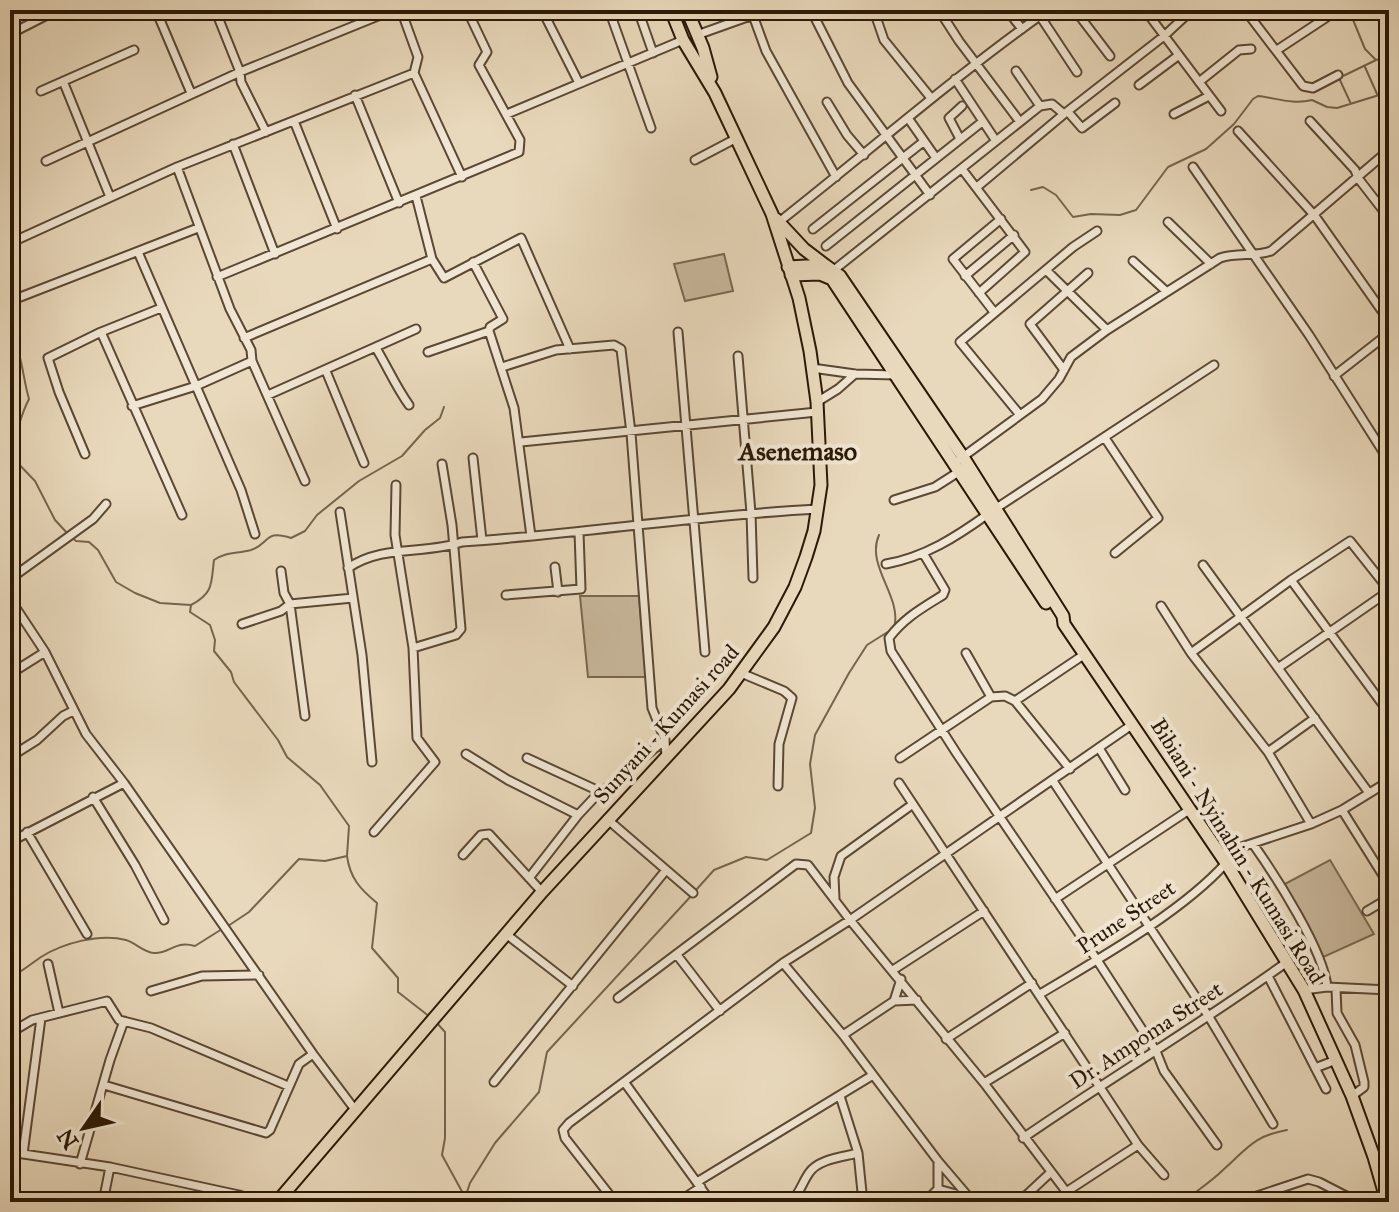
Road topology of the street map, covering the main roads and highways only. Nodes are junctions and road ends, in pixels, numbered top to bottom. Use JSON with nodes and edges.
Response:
{"nodes":[{"id":1,"x":671,"y":10,"type":"edge"},
{"id":2,"x":687,"y":10,"type":"edge"},
{"id":3,"x":715,"y":93,"type":"junction"},
{"id":4,"x":775,"y":218,"type":"junction"},
{"id":5,"x":830,"y":268,"type":"junction"},
{"id":6,"x":790,"y":271,"type":"junction"},
{"id":7,"x":811,"y":274,"type":"junction"},
{"id":8,"x":797,"y":292,"type":"junction"},
{"id":9,"x":959,"y":463,"type":"junction"},
{"id":10,"x":1386,"y":1201,"type":"edge"},
{"id":11,"x":277,"y":1202,"type":"edge"}],
"edges":[{"from":1,"to":3,"type":"main road"},
{"from":2,"to":3,"type":"main road"},
{"from":3,"to":4,"type":"main road","name":"Sunyani - Kumasi road"},
{"from":4,"to":5,"type":"main road","name":"Bibiani - Nyinahin - Kumasi Road"},
{"from":4,"to":6,"type":"main road","name":"Sunyani - Kumasi road"},
{"from":5,"to":6,"type":"main road"},
{"from":5,"to":9,"type":"main road","name":"Bibiani - Nyinahin - Kumasi Road"},
{"from":6,"to":7,"type":"main road"},
{"from":6,"to":8,"type":"main road","name":"Sunyani - Kumasi road"},
{"from":7,"to":8,"type":"main road"},
{"from":7,"to":9,"type":"main road","name":"Bibiani - Nyinahin - Kumasi Road"},
{"from":8,"to":11,"type":"main road","name":"Sunyani - Kumasi road"},
{"from":9,"to":10,"type":"main road","name":"Bibiani - Nyinahin - Kumasi Road"}]}
